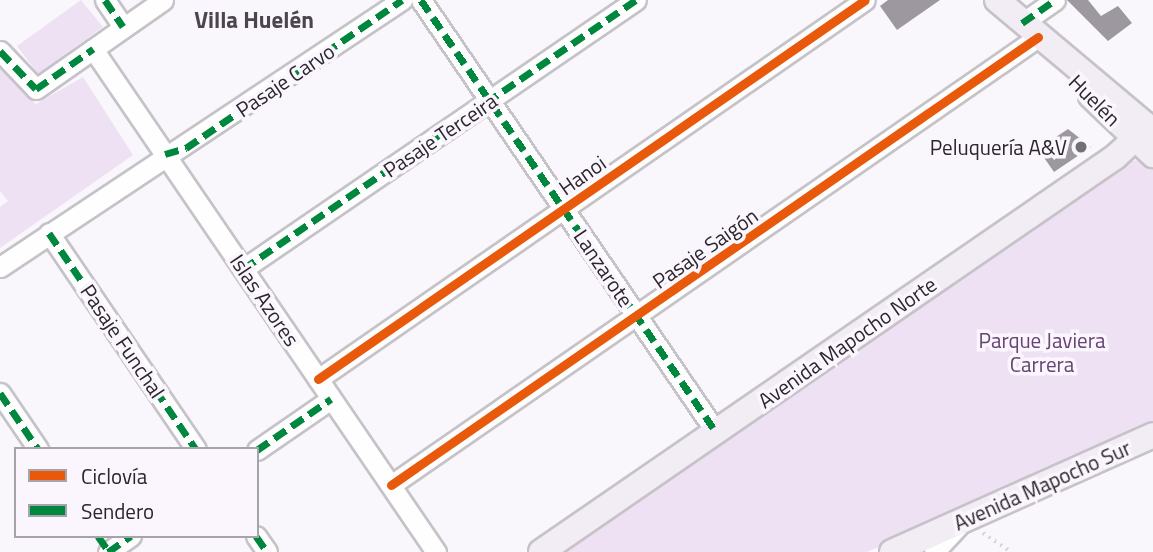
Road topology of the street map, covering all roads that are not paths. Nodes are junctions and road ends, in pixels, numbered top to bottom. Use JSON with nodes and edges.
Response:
{"nodes":[{"id":1,"x":105,"y":0,"type":"edge"},
{"id":2,"x":163,"y":0,"type":"edge"},
{"id":3,"x":402,"y":0,"type":"edge"},
{"id":4,"x":421,"y":0,"type":"edge"},
{"id":5,"x":636,"y":0,"type":"edge"},
{"id":6,"x":865,"y":0,"type":"edge"},
{"id":7,"x":997,"y":0,"type":"edge"},
{"id":8,"x":1055,"y":0,"type":"edge"},
{"id":9,"x":123,"y":27,"type":"junction"},
{"id":10,"x":1034,"y":33,"type":"junction"},
{"id":11,"x":93,"y":48,"type":"junction"},
{"id":12,"x":0,"y":51,"type":"edge"},
{"id":13,"x":490,"y":100,"type":"junction"},
{"id":14,"x":1149,"y":135,"type":"edge"},
{"id":15,"x":165,"y":154,"type":"junction"},
{"id":16,"x":564,"y":209,"type":"junction"},
{"id":17,"x":49,"y":233,"type":"junction"},
{"id":18,"x":0,"y":267,"type":"edge"},
{"id":19,"x":243,"y":269,"type":"junction"},
{"id":20,"x":637,"y":316,"type":"junction"},
{"id":21,"x":318,"y":379,"type":"junction"},
{"id":22,"x":0,"y":393,"type":"edge"},
{"id":23,"x":331,"y":399,"type":"junction"},
{"id":24,"x":716,"y":432,"type":"junction"},
{"id":25,"x":1152,"y":438,"type":"edge"},
{"id":26,"x":37,"y":447,"type":"edge"},
{"id":27,"x":195,"y":447,"type":"edge"},
{"id":28,"x":259,"y":449,"type":"edge"},
{"id":29,"x":391,"y":485,"type":"junction"},
{"id":30,"x":964,"y":520,"type":"junction"},
{"id":31,"x":128,"y":538,"type":"edge"},
{"id":32,"x":108,"y":552,"type":"edge"},
{"id":33,"x":436,"y":552,"type":"edge"},
{"id":34,"x":541,"y":552,"type":"edge"},
{"id":35,"x":892,"y":552,"type":"edge"},
{"id":36,"x":934,"y":552,"type":"edge"}],
"edges":[{"from":1,"to":9,"type":"street"},
{"from":2,"to":9,"type":"street"},
{"from":3,"to":15,"type":"street","name":"Pasaje Carvo"},
{"from":4,"to":13,"type":"street","name":"Lanzarote"},
{"from":5,"to":13,"type":"street","name":"Pasaje Terceira"},
{"from":6,"to":16,"type":"street","name":"Hanoi"},
{"from":7,"to":10,"type":"main road","name":"Huelén"},
{"from":8,"to":10,"type":"street","name":"Pasaje Saigón"},
{"from":9,"to":11,"type":"street"},
{"from":10,"to":14,"type":"main road","name":"Huelén"},
{"from":10,"to":20,"type":"street","name":"Pasaje Saigón"},
{"from":11,"to":12,"type":"street"},
{"from":11,"to":15,"type":"street","name":"Islas Azores"},
{"from":13,"to":16,"type":"street","name":"Lanzarote"},
{"from":13,"to":19,"type":"street","name":"Pasaje Terceira"},
{"from":14,"to":24,"type":"main road","name":"Avenida Mapocho Norte"},
{"from":15,"to":17,"type":"street","name":"Pasaje Carvo"},
{"from":15,"to":19,"type":"street","name":"Islas Azores"},
{"from":16,"to":20,"type":"street","name":"Lanzarote"},
{"from":16,"to":21,"type":"street","name":"Hanoi"},
{"from":17,"to":18,"type":"street","name":"Pasaje Carvo"},
{"from":17,"to":27,"type":"street","name":"Pasaje Funchal"},
{"from":19,"to":21,"type":"street","name":"Islas Azores"},
{"from":20,"to":24,"type":"street","name":"Lanzarote"},
{"from":20,"to":29,"type":"street","name":"Pasaje Saigón"},
{"from":21,"to":23,"type":"street","name":"Islas Azores"},
{"from":22,"to":26,"type":"street"},
{"from":23,"to":28,"type":"street"},
{"from":23,"to":29,"type":"street","name":"Islas Azores"},
{"from":24,"to":34,"type":"main road","name":"Avenida Mapocho Norte"},
{"from":25,"to":30,"type":"main road","name":"Avenida Mapocho Sur"},
{"from":29,"to":33,"type":"street","name":"Islas Azores"},
{"from":30,"to":35,"type":"main road","name":"Avenida Mapocho Sur"},
{"from":30,"to":36,"type":"street"},
{"from":31,"to":32,"type":"street"}]}
